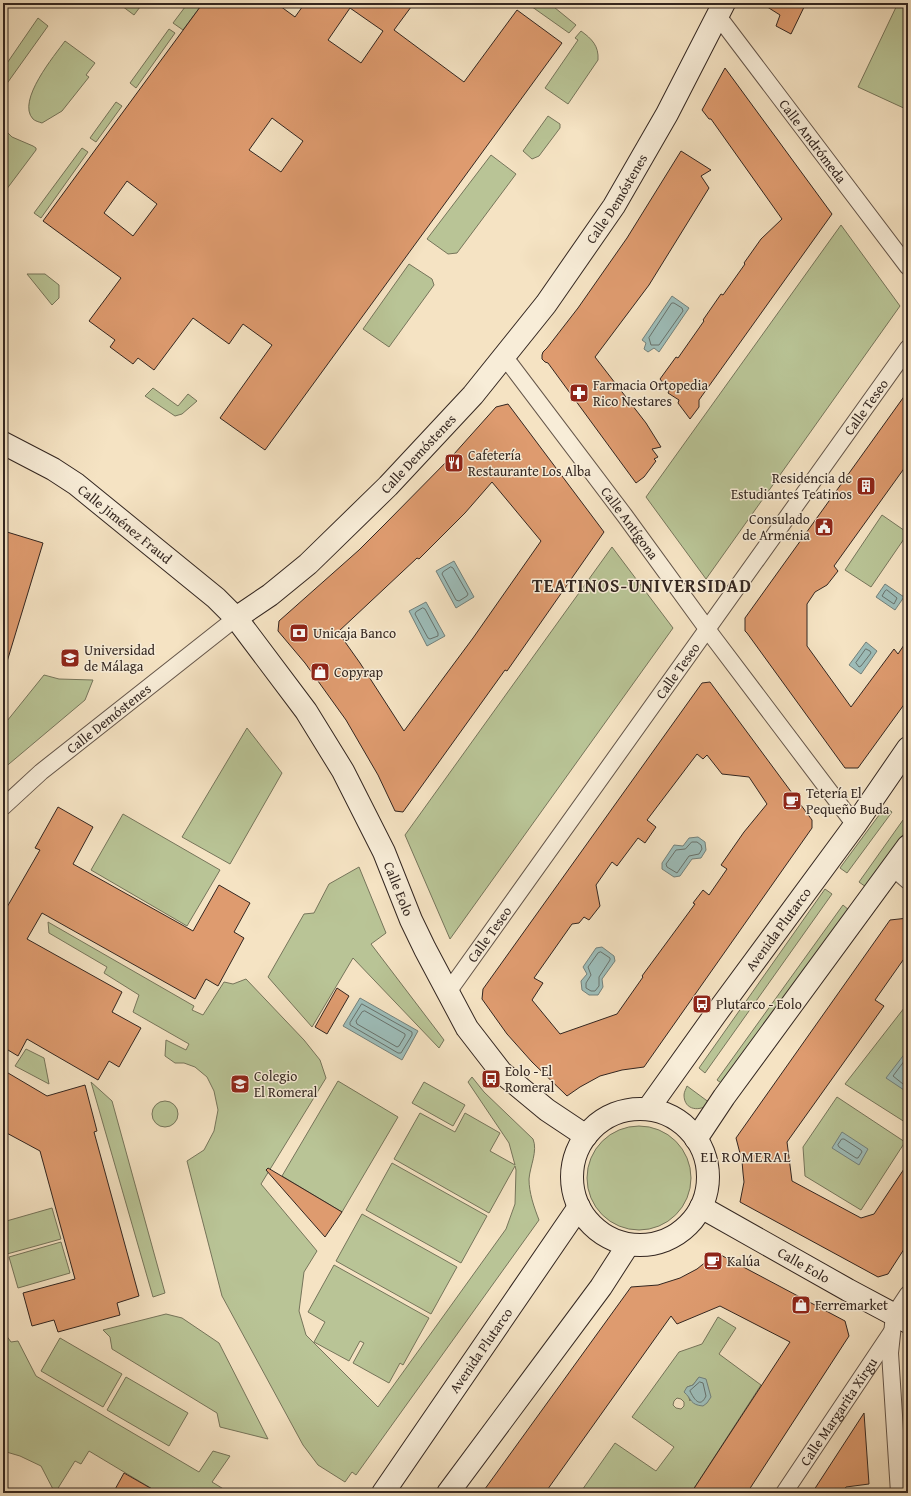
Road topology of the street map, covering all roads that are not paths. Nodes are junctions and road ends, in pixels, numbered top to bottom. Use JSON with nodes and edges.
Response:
{"nodes":[{"id":1,"x":721,"y":9,"type":"edge"},
{"id":2,"x":908,"y":267,"type":"edge"},
{"id":3,"x":908,"y":348,"type":"edge"},
{"id":4,"x":504,"y":356,"type":"junction"},
{"id":5,"x":3,"y":443,"type":"edge"},
{"id":6,"x":236,"y":618,"type":"junction"},
{"id":7,"x":707,"y":629,"type":"junction"},
{"id":8,"x":908,"y":748,"type":"edge"},
{"id":9,"x":3,"y":807,"type":"edge"},
{"id":10,"x":855,"y":825,"type":"junction"},
{"id":11,"x":908,"y":846,"type":"edge"},
{"id":12,"x":900,"y":874,"type":"edge"},
{"id":13,"x":448,"y":992,"type":"junction"},
{"id":14,"x":648,"y":1109,"type":"junction"},
{"id":15,"x":586,"y":1136,"type":"junction"},
{"id":16,"x":696,"y":1139,"type":"junction"},
{"id":17,"x":579,"y":1207,"type":"junction"},
{"id":18,"x":701,"y":1207,"type":"junction"},
{"id":19,"x":628,"y":1245,"type":"junction"},
{"id":20,"x":908,"y":1294,"type":"edge"},
{"id":21,"x":898,"y":1322,"type":"edge"},
{"id":22,"x":383,"y":1493,"type":"edge"},
{"id":23,"x":448,"y":1493,"type":"edge"},
{"id":24,"x":784,"y":1493,"type":"edge"},
{"id":25,"x":899,"y":1493,"type":"edge"}],
"edges":[{"from":1,"to":2,"type":"street","name":"Calle Andrómeda"},
{"from":1,"to":4,"type":"main road","name":"Calle Demóstenes"},
{"from":3,"to":7,"type":"street","name":"Calle Teseo"},
{"from":4,"to":6,"type":"main road","name":"Calle Demóstenes"},
{"from":4,"to":7,"type":"street","name":"Calle Antígona"},
{"from":5,"to":6,"type":"main road","name":"Calle Jiménez Fraud"},
{"from":6,"to":9,"type":"street","name":"Calle Demóstenes"},
{"from":6,"to":13,"type":"main road","name":"Calle Eolo"},
{"from":7,"to":10,"type":"street","name":"Calle Antígona"},
{"from":7,"to":13,"type":"street","name":"Calle Teseo"},
{"from":8,"to":10,"type":"main road","name":"Avenida Plutarco"},
{"from":10,"to":14,"type":"main road","name":"Avenida Plutarco"},
{"from":11,"to":12,"type":"main road"},
{"from":12,"to":16,"type":"main road"},
{"from":13,"to":15,"type":"main road","name":"Calle Eolo"},
{"from":14,"to":15,"type":"main road"},
{"from":14,"to":16,"type":"main road"},
{"from":15,"to":17,"type":"main road"},
{"from":16,"to":18,"type":"main road"},
{"from":17,"to":19,"type":"main road"},
{"from":17,"to":22,"type":"main road","name":"Avenida Plutarco"},
{"from":18,"to":19,"type":"main road"},
{"from":18,"to":21,"type":"main road","name":"Calle Eolo"},
{"from":19,"to":23,"type":"main road"},
{"from":20,"to":21,"type":"street","name":"Calle Margarita Xirgu"},
{"from":21,"to":24,"type":"street","name":"Calle Margarita Xirgu"},
{"from":21,"to":25,"type":"street"}]}
